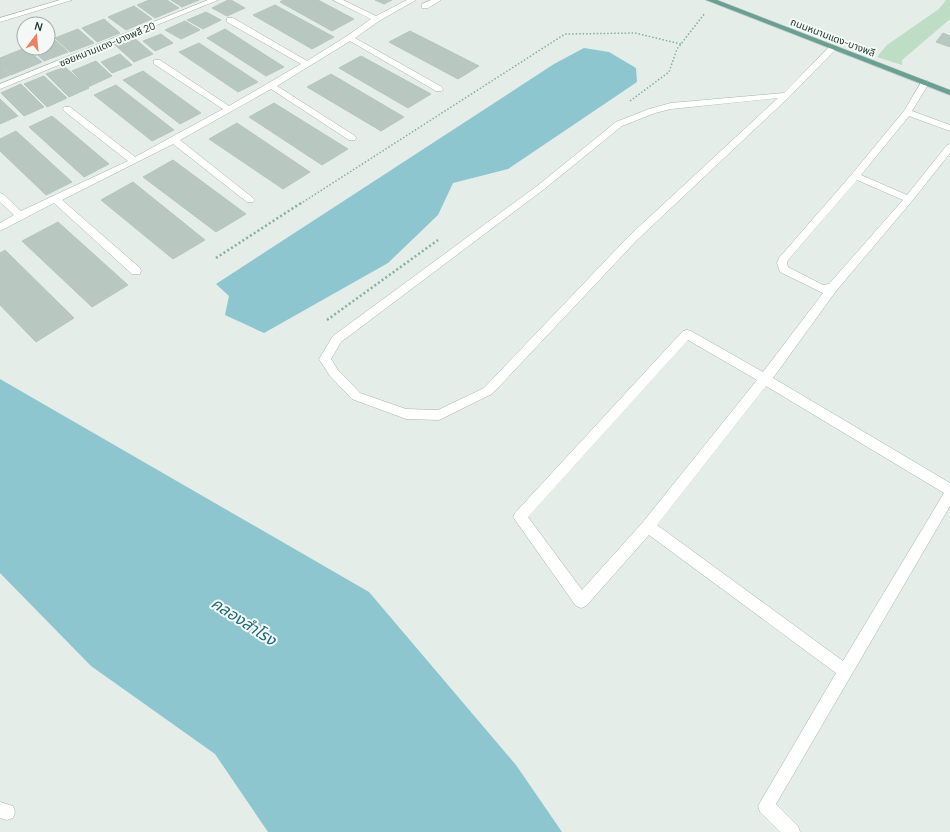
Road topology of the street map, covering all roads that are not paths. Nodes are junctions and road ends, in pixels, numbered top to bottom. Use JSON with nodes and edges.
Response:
{"nodes":[{"id":1,"x":68,"y":0,"type":"edge"},
{"id":2,"x":214,"y":0,"type":"edge"},
{"id":3,"x":337,"y":0,"type":"edge"},
{"id":4,"x":412,"y":0,"type":"edge"},
{"id":5,"x":437,"y":0,"type":"edge"},
{"id":6,"x":712,"y":1,"type":"edge"},
{"id":7,"x":425,"y":6,"type":"dead end"},
{"id":8,"x":376,"y":19,"type":"junction"},
{"id":9,"x":0,"y":20,"type":"edge"},
{"id":10,"x":230,"y":20,"type":"dead end"},
{"id":11,"x":350,"y":38,"type":"junction"},
{"id":12,"x":833,"y":48,"type":"junction"},
{"id":13,"x":157,"y":62,"type":"dead end"},
{"id":14,"x":306,"y":64,"type":"junction"},
{"id":15,"x":924,"y":83,"type":"junction"},
{"id":16,"x":271,"y":86,"type":"junction"},
{"id":17,"x":0,"y":87,"type":"edge"},
{"id":18,"x":439,"y":89,"type":"dead end"},
{"id":19,"x":950,"y":93,"type":"edge"},
{"id":20,"x":786,"y":95,"type":"junction"},
{"id":21,"x":67,"y":109,"type":"dead end"},
{"id":22,"x":228,"y":109,"type":"junction"},
{"id":23,"x":906,"y":112,"type":"junction"},
{"id":24,"x":950,"y":128,"type":"edge"},
{"id":25,"x":352,"y":138,"type":"dead end"},
{"id":26,"x":174,"y":140,"type":"junction"},
{"id":27,"x":950,"y":147,"type":"edge"},
{"id":28,"x":134,"y":161,"type":"junction"},
{"id":29,"x":855,"y":176,"type":"junction"},
{"id":30,"x":0,"y":196,"type":"edge"},
{"id":31,"x":909,"y":199,"type":"junction"},
{"id":32,"x":55,"y":200,"type":"junction"},
{"id":33,"x":250,"y":200,"type":"dead end"},
{"id":34,"x":20,"y":216,"type":"junction"},
{"id":35,"x":0,"y":228,"type":"edge"},
{"id":36,"x":136,"y":271,"type":"dead end"},
{"id":37,"x":832,"y":288,"type":"junction"},
{"id":38,"x":765,"y":378,"type":"junction"},
{"id":39,"x":950,"y":490,"type":"edge"},
{"id":40,"x":950,"y":494,"type":"edge"},
{"id":41,"x":648,"y":526,"type":"junction"},
{"id":42,"x":845,"y":672,"type":"junction"},
{"id":43,"x":792,"y":832,"type":"edge"}],
"edges":[{"from":1,"to":9,"type":"street"},
{"from":2,"to":17,"type":"street","name":"ซอยหนามแดง-บางพลี 20"},
{"from":3,"to":8,"type":"street"},
{"from":4,"to":8,"type":"street"},
{"from":5,"to":7,"type":"street"},
{"from":6,"to":12,"type":"main road","name":"ถนนหนามแดง-บางพลี"},
{"from":8,"to":11,"type":"street"},
{"from":10,"to":14,"type":"street"},
{"from":11,"to":14,"type":"street"},
{"from":11,"to":18,"type":"street"},
{"from":12,"to":15,"type":"main road","name":"ถนนหนามแดง-บางพลี"},
{"from":12,"to":20,"type":"street"},
{"from":13,"to":22,"type":"street"},
{"from":14,"to":16,"type":"street"},
{"from":15,"to":19,"type":"main road","name":"ถนนหนามแดง-บางพลี"},
{"from":15,"to":23,"type":"street"},
{"from":16,"to":22,"type":"street"},
{"from":16,"to":25,"type":"street"},
{"from":20,"to":20,"type":"street"},
{"from":21,"to":28,"type":"street"},
{"from":22,"to":26,"type":"street"},
{"from":23,"to":24,"type":"street"},
{"from":23,"to":29,"type":"street"},
{"from":26,"to":28,"type":"street"},
{"from":26,"to":33,"type":"street"},
{"from":27,"to":31,"type":"street"},
{"from":28,"to":32,"type":"street"},
{"from":29,"to":31,"type":"street"},
{"from":29,"to":37,"type":"street"},
{"from":30,"to":34,"type":"street"},
{"from":31,"to":37,"type":"street"},
{"from":32,"to":34,"type":"street"},
{"from":32,"to":36,"type":"street"},
{"from":34,"to":35,"type":"street"},
{"from":37,"to":38,"type":"street"},
{"from":38,"to":39,"type":"street"},
{"from":38,"to":41,"type":"street"},
{"from":38,"to":41,"type":"street"},
{"from":40,"to":42,"type":"street"},
{"from":41,"to":42,"type":"street"},
{"from":42,"to":43,"type":"street"}]}
